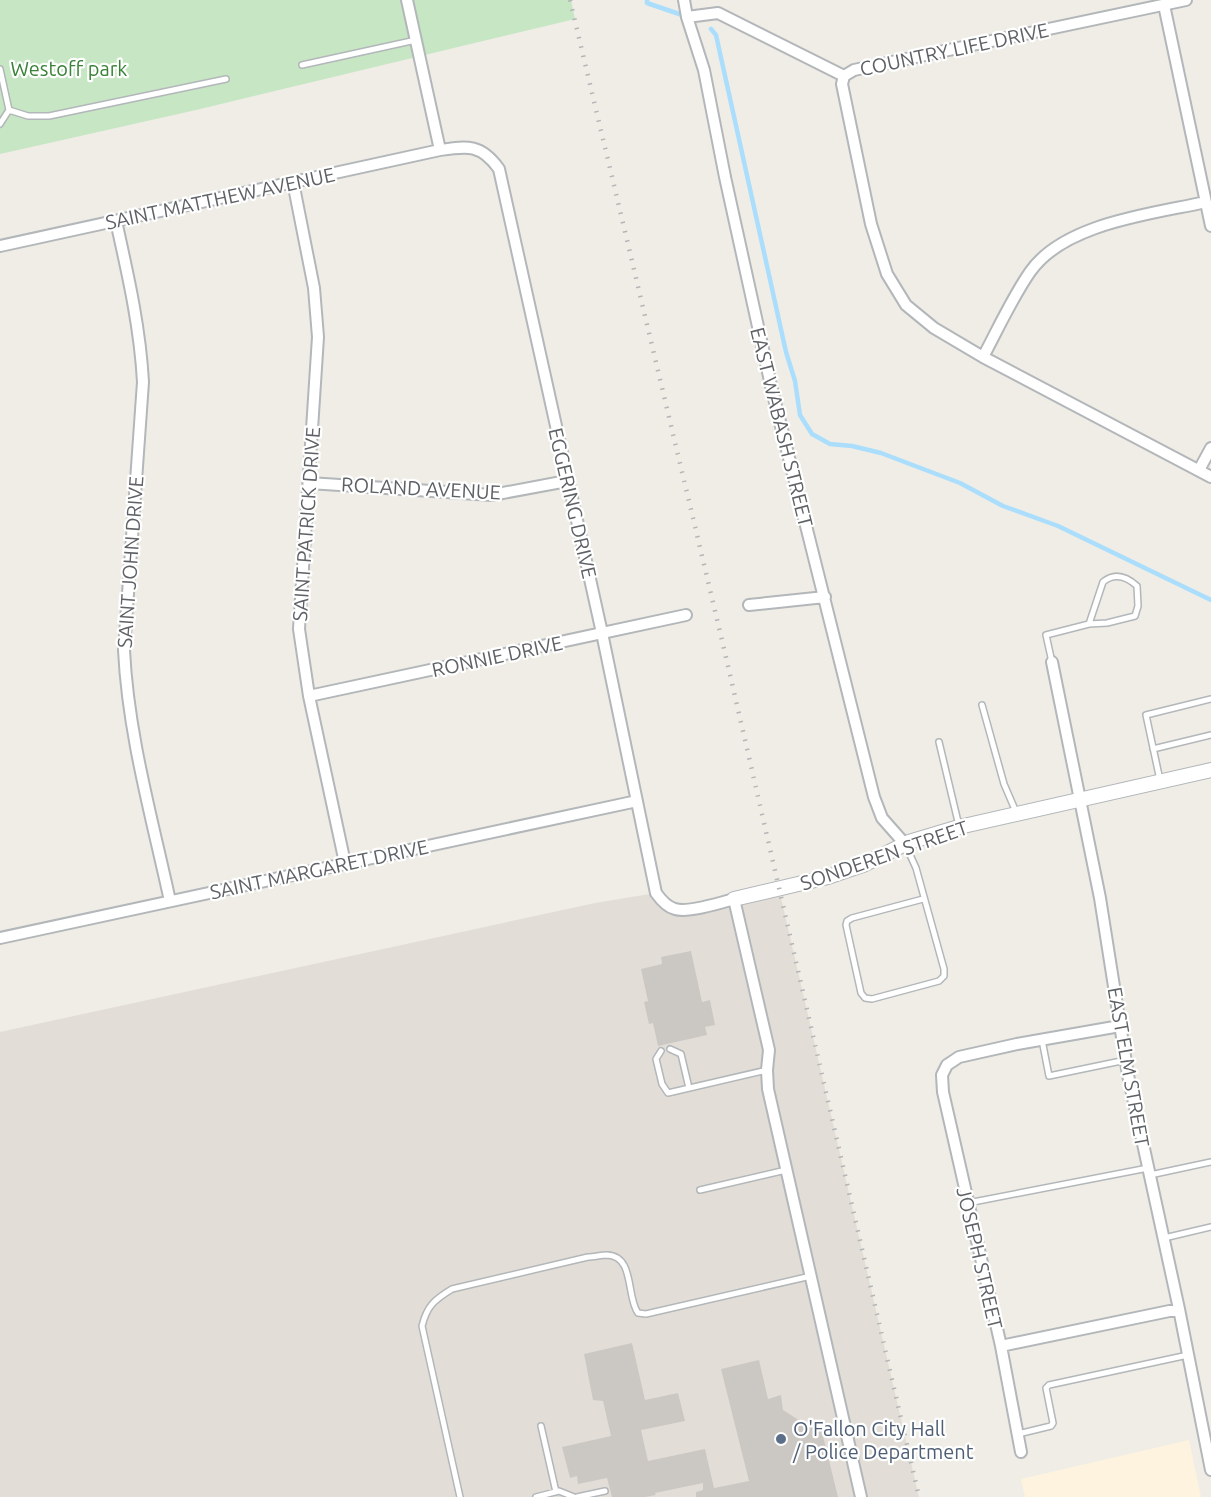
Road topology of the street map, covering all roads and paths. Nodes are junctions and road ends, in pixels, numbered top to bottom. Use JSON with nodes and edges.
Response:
{"nodes":[{"id":1,"x":407,"y":0,"type":"edge"},
{"id":2,"x":684,"y":0,"type":"edge"},
{"id":3,"x":1186,"y":0,"type":"edge"},
{"id":4,"x":1164,"y":5,"type":"junction"},
{"id":5,"x":687,"y":17,"type":"junction"},
{"id":6,"x":416,"y":40,"type":"junction"},
{"id":7,"x":302,"y":65,"type":"dead end"},
{"id":8,"x":0,"y":69,"type":"edge"},
{"id":9,"x":844,"y":76,"type":"junction"},
{"id":10,"x":226,"y":79,"type":"dead end"},
{"id":11,"x":9,"y":110,"type":"junction"},
{"id":12,"x":0,"y":124,"type":"edge"},
{"id":13,"x":440,"y":150,"type":"junction"},
{"id":14,"x":292,"y":182,"type":"junction"},
{"id":15,"x":1206,"y":202,"type":"junction"},
{"id":16,"x":116,"y":221,"type":"junction"},
{"id":17,"x":1211,"y":226,"type":"edge"},
{"id":18,"x":0,"y":246,"type":"edge"},
{"id":19,"x":983,"y":357,"type":"junction"},
{"id":20,"x":1211,"y":448,"type":"edge"},
{"id":21,"x":1199,"y":470,"type":"junction"},
{"id":22,"x":1211,"y":477,"type":"edge"},
{"id":23,"x":567,"y":481,"type":"junction"},
{"id":24,"x":309,"y":483,"type":"junction"},
{"id":25,"x":825,"y":597,"type":"junction"},
{"id":26,"x":749,"y":605,"type":"dead end"},
{"id":27,"x":686,"y":615,"type":"dead end"},
{"id":28,"x":1089,"y":624,"type":"junction"},
{"id":29,"x":602,"y":633,"type":"junction"},
{"id":30,"x":1052,"y":662,"type":"joint"},
{"id":31,"x":309,"y":696,"type":"junction"},
{"id":32,"x":1211,"y":699,"type":"edge"},
{"id":33,"x":982,"y":705,"type":"dead end"},
{"id":34,"x":1211,"y":735,"type":"edge"},
{"id":35,"x":939,"y":742,"type":"dead end"},
{"id":36,"x":1153,"y":749,"type":"junction"},
{"id":37,"x":1211,"y":770,"type":"edge"},
{"id":38,"x":1160,"y":781,"type":"junction"},
{"id":39,"x":1081,"y":799,"type":"junction"},
{"id":40,"x":637,"y":801,"type":"junction"},
{"id":41,"x":1017,"y":814,"type":"junction"},
{"id":42,"x":959,"y":827,"type":"junction"},
{"id":43,"x":905,"y":844,"type":"junction"},
{"id":44,"x":345,"y":863,"type":"junction"},
{"id":45,"x":923,"y":899,"type":"junction"},
{"id":46,"x":734,"y":900,"type":"junction"},
{"id":47,"x":170,"y":901,"type":"junction"},
{"id":48,"x":663,"y":903,"type":"joint"},
{"id":49,"x":0,"y":938,"type":"edge"},
{"id":50,"x":1120,"y":1026,"type":"junction"},
{"id":51,"x":1042,"y":1040,"type":"junction"},
{"id":52,"x":670,"y":1049,"type":"dead end"},
{"id":53,"x":661,"y":1051,"type":"dead end"},
{"id":54,"x":1126,"y":1060,"type":"junction"},
{"id":55,"x":767,"y":1070,"type":"junction"},
{"id":56,"x":689,"y":1088,"type":"junction"},
{"id":57,"x":1211,"y":1162,"type":"edge"},
{"id":58,"x":787,"y":1170,"type":"junction"},
{"id":59,"x":1149,"y":1171,"type":"junction"},
{"id":60,"x":700,"y":1190,"type":"dead end"},
{"id":61,"x":968,"y":1203,"type":"junction"},
{"id":62,"x":1211,"y":1227,"type":"edge"},
{"id":63,"x":1164,"y":1238,"type":"junction"},
{"id":64,"x":811,"y":1276,"type":"junction"},
{"id":65,"x":1179,"y":1309,"type":"junction"},
{"id":66,"x":1000,"y":1346,"type":"junction"},
{"id":67,"x":1188,"y":1355,"type":"junction"},
{"id":68,"x":541,"y":1426,"type":"dead end"},
{"id":69,"x":1207,"y":1426,"type":"edge"},
{"id":70,"x":1018,"y":1434,"type":"junction"},
{"id":71,"x":1021,"y":1452,"type":"dead end"},
{"id":72,"x":1211,"y":1470,"type":"edge"},
{"id":73,"x":604,"y":1491,"type":"dead end"},
{"id":74,"x":556,"y":1492,"type":"junction"},
{"id":75,"x":460,"y":1497,"type":"edge"},
{"id":76,"x":536,"y":1497,"type":"edge"},
{"id":77,"x":575,"y":1497,"type":"edge"},
{"id":78,"x":861,"y":1497,"type":"edge"}],
"edges":[{"from":1,"to":6,"type":"street"},
{"from":2,"to":5,"type":"street","name":"EAST WABASH STREET"},
{"from":3,"to":4,"type":"street","name":"COUNTRY LIFE DRIVE"},
{"from":4,"to":9,"type":"street","name":"COUNTRY LIFE DRIVE"},
{"from":4,"to":15,"type":"street"},
{"from":5,"to":9,"type":"street"},
{"from":5,"to":25,"type":"street","name":"EAST WABASH STREET"},
{"from":6,"to":7,"type":"lane"},
{"from":6,"to":13,"type":"street"},
{"from":8,"to":11,"type":"lane"},
{"from":9,"to":19,"type":"street","name":"COUNTRY LIFE DRIVE"},
{"from":10,"to":11,"type":"lane"},
{"from":11,"to":12,"type":"lane"},
{"from":13,"to":14,"type":"street","name":"SAINT MATTHEW AVENUE"},
{"from":13,"to":23,"type":"street","name":"EGGERING DRIVE"},
{"from":14,"to":16,"type":"street","name":"SAINT MATTHEW AVENUE"},
{"from":14,"to":24,"type":"street","name":"SAINT PATRICK DRIVE"},
{"from":15,"to":17,"type":"street"},
{"from":15,"to":19,"type":"street"},
{"from":16,"to":18,"type":"street","name":"SAINT MATTHEW AVENUE"},
{"from":16,"to":47,"type":"street","name":"SAINT JOHN DRIVE"},
{"from":19,"to":21,"type":"street","name":"COUNTRY LIFE DRIVE"},
{"from":20,"to":21,"type":"street"},
{"from":21,"to":22,"type":"street","name":"COUNTRY LIFE DRIVE"},
{"from":23,"to":24,"type":"street","name":"ROLAND AVENUE"},
{"from":23,"to":29,"type":"street","name":"EGGERING DRIVE"},
{"from":24,"to":31,"type":"street","name":"SAINT PATRICK DRIVE"},
{"from":25,"to":26,"type":"street"},
{"from":25,"to":43,"type":"street","name":"EAST WABASH STREET"},
{"from":27,"to":29,"type":"street","name":"RONNIE DRIVE"},
{"from":28,"to":28,"type":"lane"},
{"from":28,"to":30,"type":"lane"},
{"from":29,"to":31,"type":"street","name":"RONNIE DRIVE"},
{"from":29,"to":40,"type":"street","name":"EGGERING DRIVE"},
{"from":30,"to":39,"type":"street","name":"EAST ELM STREET"},
{"from":31,"to":44,"type":"street","name":"SAINT PATRICK DRIVE"},
{"from":32,"to":36,"type":"lane"},
{"from":33,"to":41,"type":"lane"},
{"from":34,"to":36,"type":"lane"},
{"from":35,"to":42,"type":"lane"},
{"from":36,"to":38,"type":"lane"},
{"from":37,"to":38,"type":"street","name":"SONDEREN STREET"},
{"from":38,"to":39,"type":"street","name":"SONDEREN STREET"},
{"from":39,"to":41,"type":"street","name":"SONDEREN STREET"},
{"from":39,"to":50,"type":"street","name":"EAST ELM STREET"},
{"from":40,"to":44,"type":"street","name":"SAINT MARGARET DRIVE"},
{"from":40,"to":48,"type":"street","name":"EGGERING DRIVE"},
{"from":41,"to":42,"type":"street","name":"SONDEREN STREET"},
{"from":42,"to":43,"type":"street","name":"SONDEREN STREET"},
{"from":43,"to":45,"type":"lane"},
{"from":43,"to":46,"type":"street","name":"SONDEREN STREET"},
{"from":44,"to":47,"type":"street","name":"SAINT MARGARET DRIVE"},
{"from":45,"to":45,"type":"lane"},
{"from":46,"to":48,"type":"street","name":"SONDEREN STREET"},
{"from":46,"to":55,"type":"street"},
{"from":47,"to":49,"type":"street","name":"SAINT MARGARET DRIVE"},
{"from":50,"to":51,"type":"street"},
{"from":50,"to":54,"type":"street","name":"EAST ELM STREET"},
{"from":51,"to":54,"type":"lane"},
{"from":51,"to":61,"type":"street","name":"JOSEPH STREET"},
{"from":52,"to":56,"type":"lane"},
{"from":53,"to":56,"type":"lane"},
{"from":54,"to":59,"type":"street","name":"EAST ELM STREET"},
{"from":55,"to":56,"type":"lane"},
{"from":55,"to":58,"type":"street"},
{"from":57,"to":59,"type":"lane"},
{"from":58,"to":60,"type":"lane"},
{"from":58,"to":64,"type":"street"},
{"from":59,"to":61,"type":"lane"},
{"from":59,"to":63,"type":"street","name":"EAST ELM STREET"},
{"from":61,"to":66,"type":"street","name":"JOSEPH STREET"},
{"from":62,"to":63,"type":"lane"},
{"from":63,"to":65,"type":"street","name":"EAST ELM STREET"},
{"from":64,"to":75,"type":"lane"},
{"from":64,"to":78,"type":"street"},
{"from":65,"to":66,"type":"street"},
{"from":65,"to":67,"type":"street","name":"EAST ELM STREET"},
{"from":66,"to":70,"type":"street","name":"JOSEPH STREET"},
{"from":67,"to":69,"type":"street","name":"EAST ELM STREET"},
{"from":67,"to":70,"type":"lane"},
{"from":68,"to":74,"type":"lane"},
{"from":69,"to":72,"type":"street","name":"EAST ELM STREET"},
{"from":70,"to":71,"type":"street","name":"JOSEPH STREET"},
{"from":73,"to":77,"type":"lane"},
{"from":74,"to":76,"type":"lane"},
{"from":74,"to":77,"type":"lane"}]}
